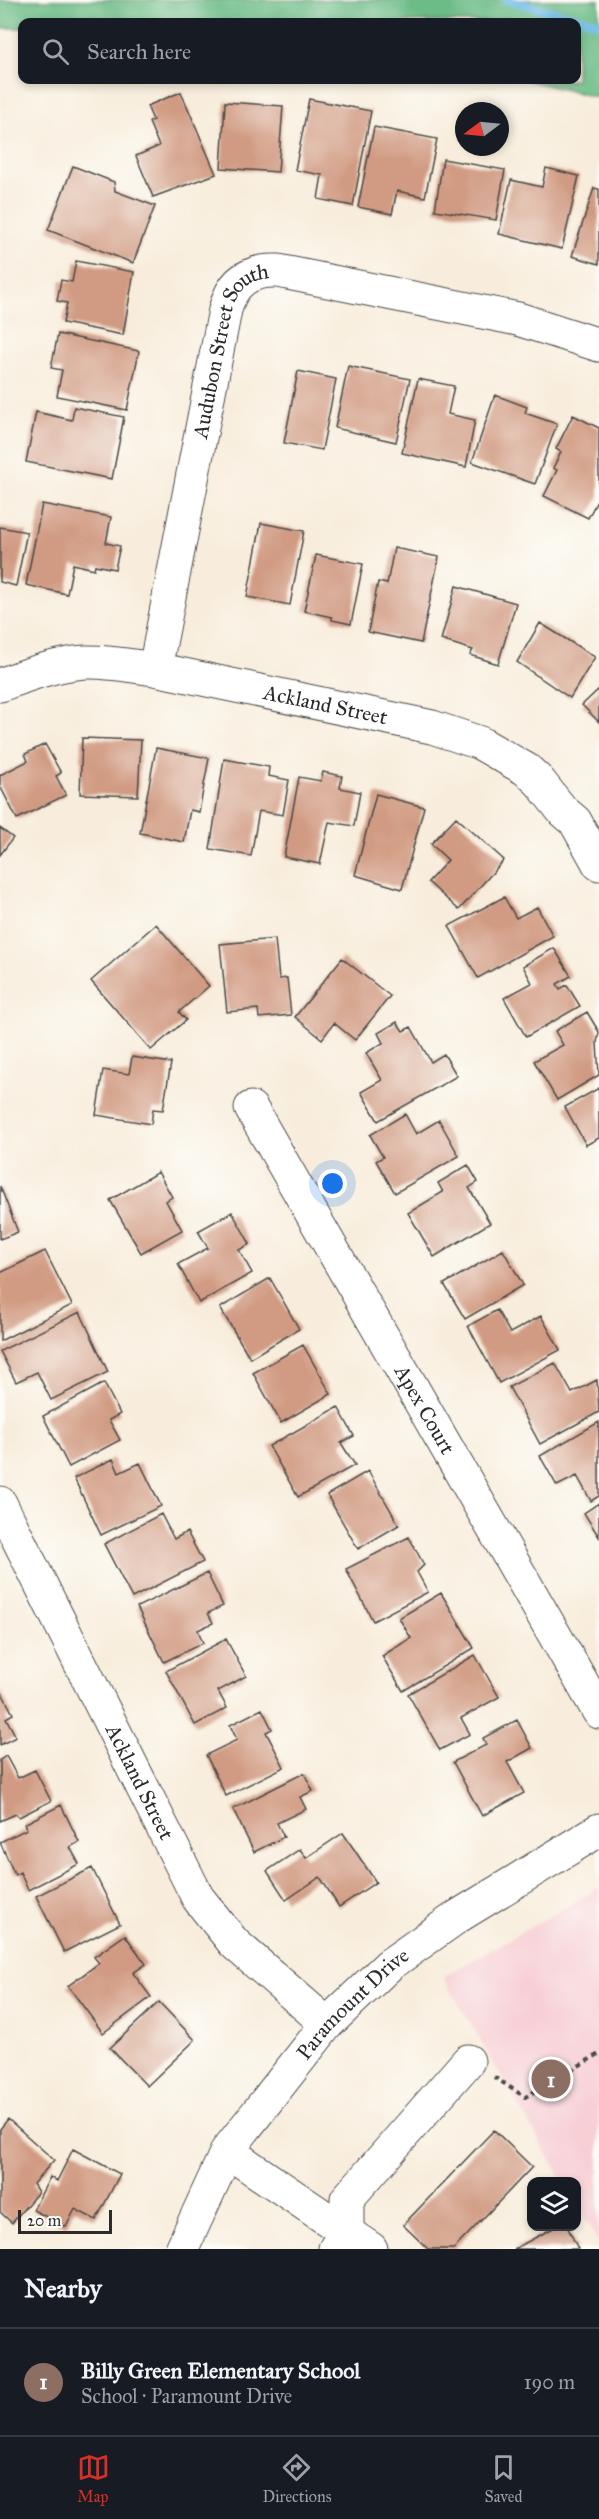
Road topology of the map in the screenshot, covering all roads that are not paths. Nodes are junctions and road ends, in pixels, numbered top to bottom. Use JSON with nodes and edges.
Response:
{"nodes":[{"id":1,"x":599,"y":345,"type":"edge"},
{"id":2,"x":155,"y":669,"type":"junction"},
{"id":3,"x":0,"y":685,"type":"edge"},
{"id":4,"x":599,"y":864,"type":"edge"},
{"id":5,"x":251,"y":1108,"type":"dead end"},
{"id":6,"x":0,"y":1503,"type":"edge"},
{"id":7,"x":599,"y":1712,"type":"edge"},
{"id":8,"x":599,"y":1830,"type":"edge"},
{"id":9,"x":327,"y":2024,"type":"junction"},
{"id":10,"x":468,"y":2061,"type":"road end"},
{"id":11,"x":227,"y":2151,"type":"junction"},
{"id":12,"x":351,"y":2243,"type":"edge"},
{"id":13,"x":182,"y":2249,"type":"edge"}],
"edges":[{"from":1,"to":2,"type":"street","name":"Audubon Street South"},
{"from":2,"to":3,"type":"street","name":"Ackland Street"},
{"from":2,"to":4,"type":"street","name":"Ackland Street"},
{"from":5,"to":7,"type":"street","name":"Apex Court"},
{"from":6,"to":9,"type":"street","name":"Ackland Street"},
{"from":8,"to":9,"type":"street","name":"Paramount Drive"},
{"from":9,"to":11,"type":"street","name":"Paramount Drive"},
{"from":10,"to":12,"type":"street"},
{"from":11,"to":12,"type":"street"},
{"from":11,"to":13,"type":"street","name":"Paramount Drive"}]}
